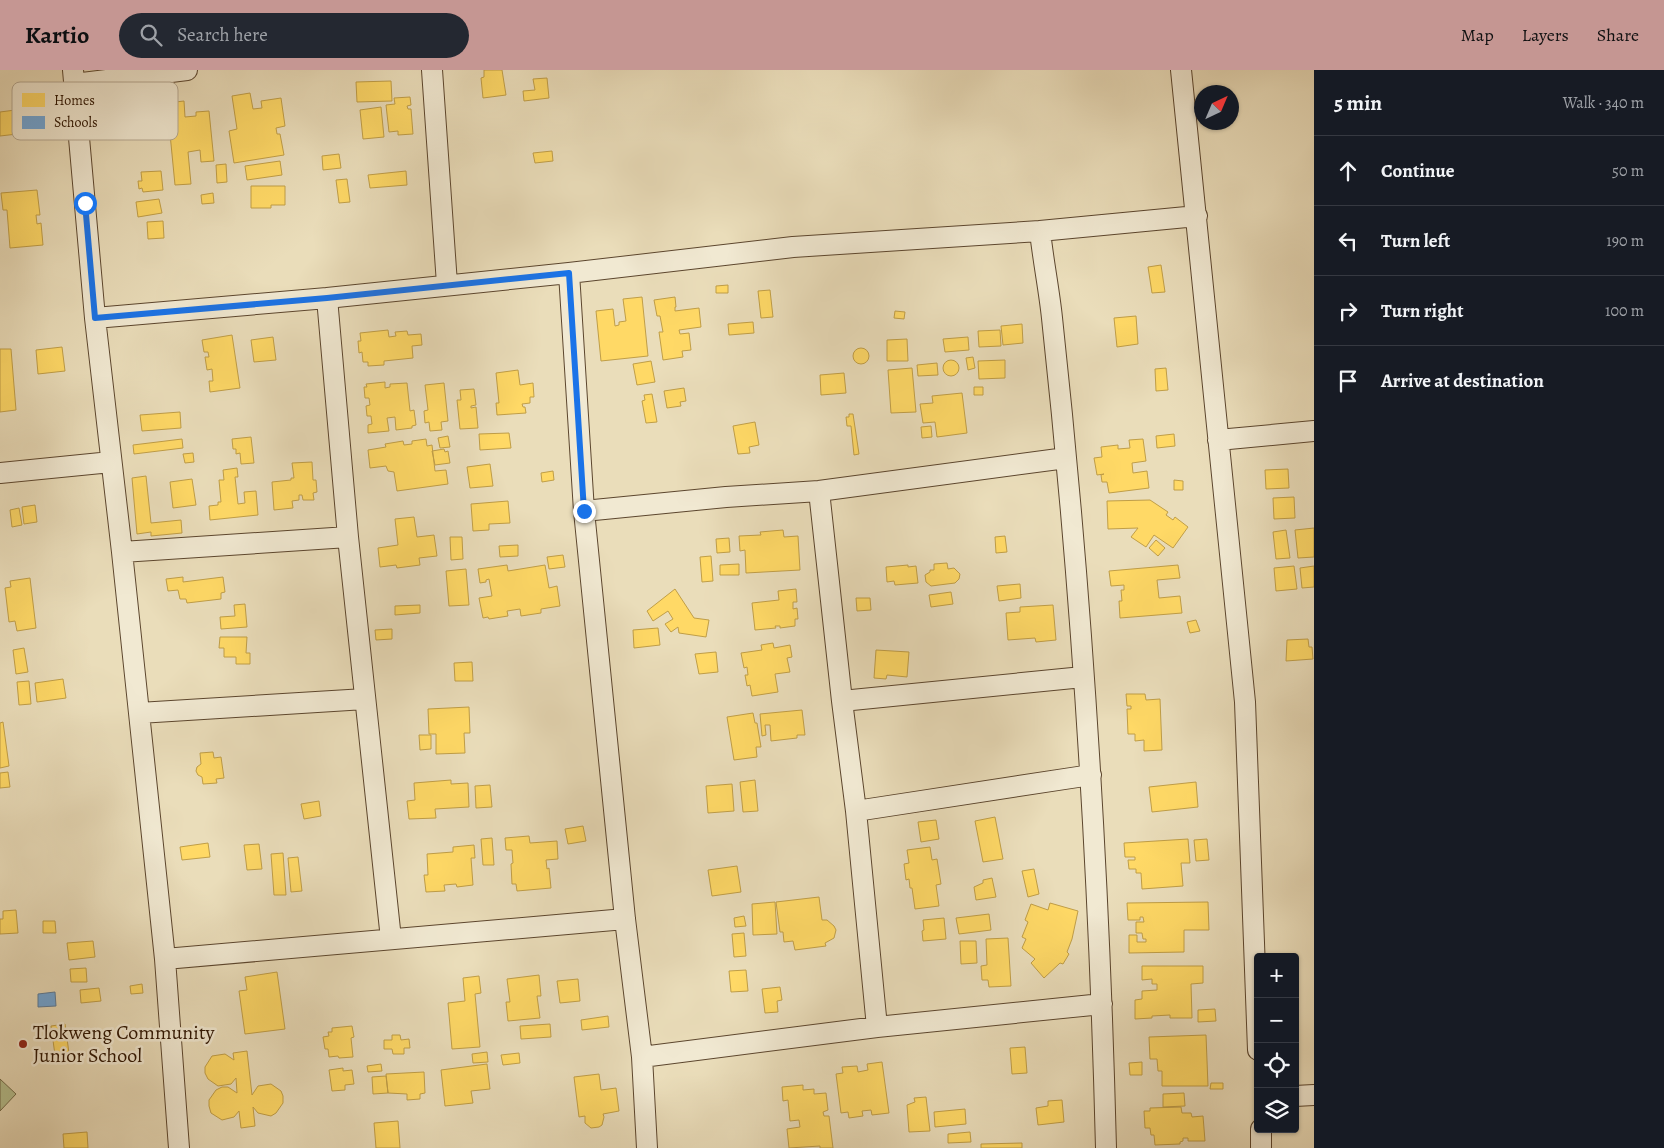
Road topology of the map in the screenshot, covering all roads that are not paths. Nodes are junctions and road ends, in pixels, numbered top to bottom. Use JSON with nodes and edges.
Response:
{"nodes":[{"id":1,"x":187,"y":70,"type":"edge"},
{"id":2,"x":432,"y":70,"type":"edge"},
{"id":3,"x":1181,"y":70,"type":"edge"},
{"id":4,"x":74,"y":77,"type":"edge"},
{"id":5,"x":79,"y":140,"type":"edge"},
{"id":6,"x":1197,"y":216,"type":"junction"},
{"id":7,"x":1040,"y":231,"type":"junction"},
{"id":8,"x":569,"y":273,"type":"junction"},
{"id":9,"x":446,"y":284,"type":"junction"},
{"id":10,"x":327,"y":298,"type":"junction"},
{"id":11,"x":95,"y":318,"type":"junction"},
{"id":12,"x":1314,"y":431,"type":"edge"},
{"id":13,"x":1218,"y":440,"type":"junction"},
{"id":14,"x":1066,"y":458,"type":"junction"},
{"id":15,"x":111,"y":462,"type":"junction"},
{"id":16,"x":0,"y":473,"type":"edge"},
{"id":17,"x":819,"y":491,"type":"junction"},
{"id":18,"x":584,"y":511,"type":"junction"},
{"id":19,"x":348,"y":538,"type":"junction"},
{"id":20,"x":122,"y":552,"type":"junction"},
{"id":21,"x":1083,"y":677,"type":"junction"},
{"id":22,"x":365,"y":699,"type":"junction"},
{"id":23,"x":842,"y":700,"type":"junction"},
{"id":24,"x":139,"y":713,"type":"junction"},
{"id":25,"x":1091,"y":775,"type":"junction"},
{"id":26,"x":856,"y":811,"type":"junction"},
{"id":27,"x":625,"y":919,"type":"junction"},
{"id":28,"x":391,"y":939,"type":"junction"},
{"id":29,"x":165,"y":959,"type":"junction"},
{"id":30,"x":1102,"y":1004,"type":"junction"},
{"id":31,"x":877,"y":1027,"type":"junction"},
{"id":32,"x":1258,"y":1043,"type":"edge"},
{"id":33,"x":642,"y":1057,"type":"junction"},
{"id":34,"x":1314,"y":1095,"type":"edge"},
{"id":35,"x":1299,"y":1096,"type":"edge"},
{"id":36,"x":1261,"y":1133,"type":"edge"},
{"id":37,"x":179,"y":1148,"type":"edge"},
{"id":38,"x":647,"y":1148,"type":"edge"},
{"id":39,"x":1106,"y":1148,"type":"edge"},
{"id":40,"x":1261,"y":1148,"type":"edge"}],
"edges":[{"from":1,"to":4,"type":"street"},
{"from":2,"to":9,"type":"street"},
{"from":3,"to":6,"type":"street"},
{"from":5,"to":11,"type":"street"},
{"from":6,"to":7,"type":"street"},
{"from":6,"to":13,"type":"street"},
{"from":7,"to":8,"type":"street"},
{"from":7,"to":14,"type":"street"},
{"from":8,"to":9,"type":"street"},
{"from":8,"to":18,"type":"street"},
{"from":9,"to":10,"type":"street"},
{"from":10,"to":11,"type":"street"},
{"from":10,"to":19,"type":"street"},
{"from":11,"to":15,"type":"street"},
{"from":12,"to":13,"type":"street"},
{"from":13,"to":32,"type":"street"},
{"from":14,"to":17,"type":"street"},
{"from":14,"to":21,"type":"street"},
{"from":15,"to":16,"type":"street"},
{"from":15,"to":20,"type":"street"},
{"from":17,"to":18,"type":"street"},
{"from":17,"to":23,"type":"street"},
{"from":18,"to":27,"type":"street"},
{"from":19,"to":20,"type":"street"},
{"from":19,"to":22,"type":"street"},
{"from":20,"to":24,"type":"street"},
{"from":21,"to":23,"type":"street"},
{"from":21,"to":25,"type":"street"},
{"from":22,"to":24,"type":"street"},
{"from":22,"to":28,"type":"street"},
{"from":23,"to":26,"type":"street"},
{"from":24,"to":29,"type":"street"},
{"from":25,"to":26,"type":"street"},
{"from":25,"to":30,"type":"street"},
{"from":26,"to":31,"type":"street"},
{"from":27,"to":28,"type":"street"},
{"from":27,"to":33,"type":"street"},
{"from":28,"to":29,"type":"street"},
{"from":29,"to":37,"type":"street"},
{"from":30,"to":31,"type":"street"},
{"from":30,"to":39,"type":"street"},
{"from":31,"to":33,"type":"street"},
{"from":33,"to":38,"type":"street"},
{"from":34,"to":35,"type":"street"},
{"from":36,"to":40,"type":"street"}]}
